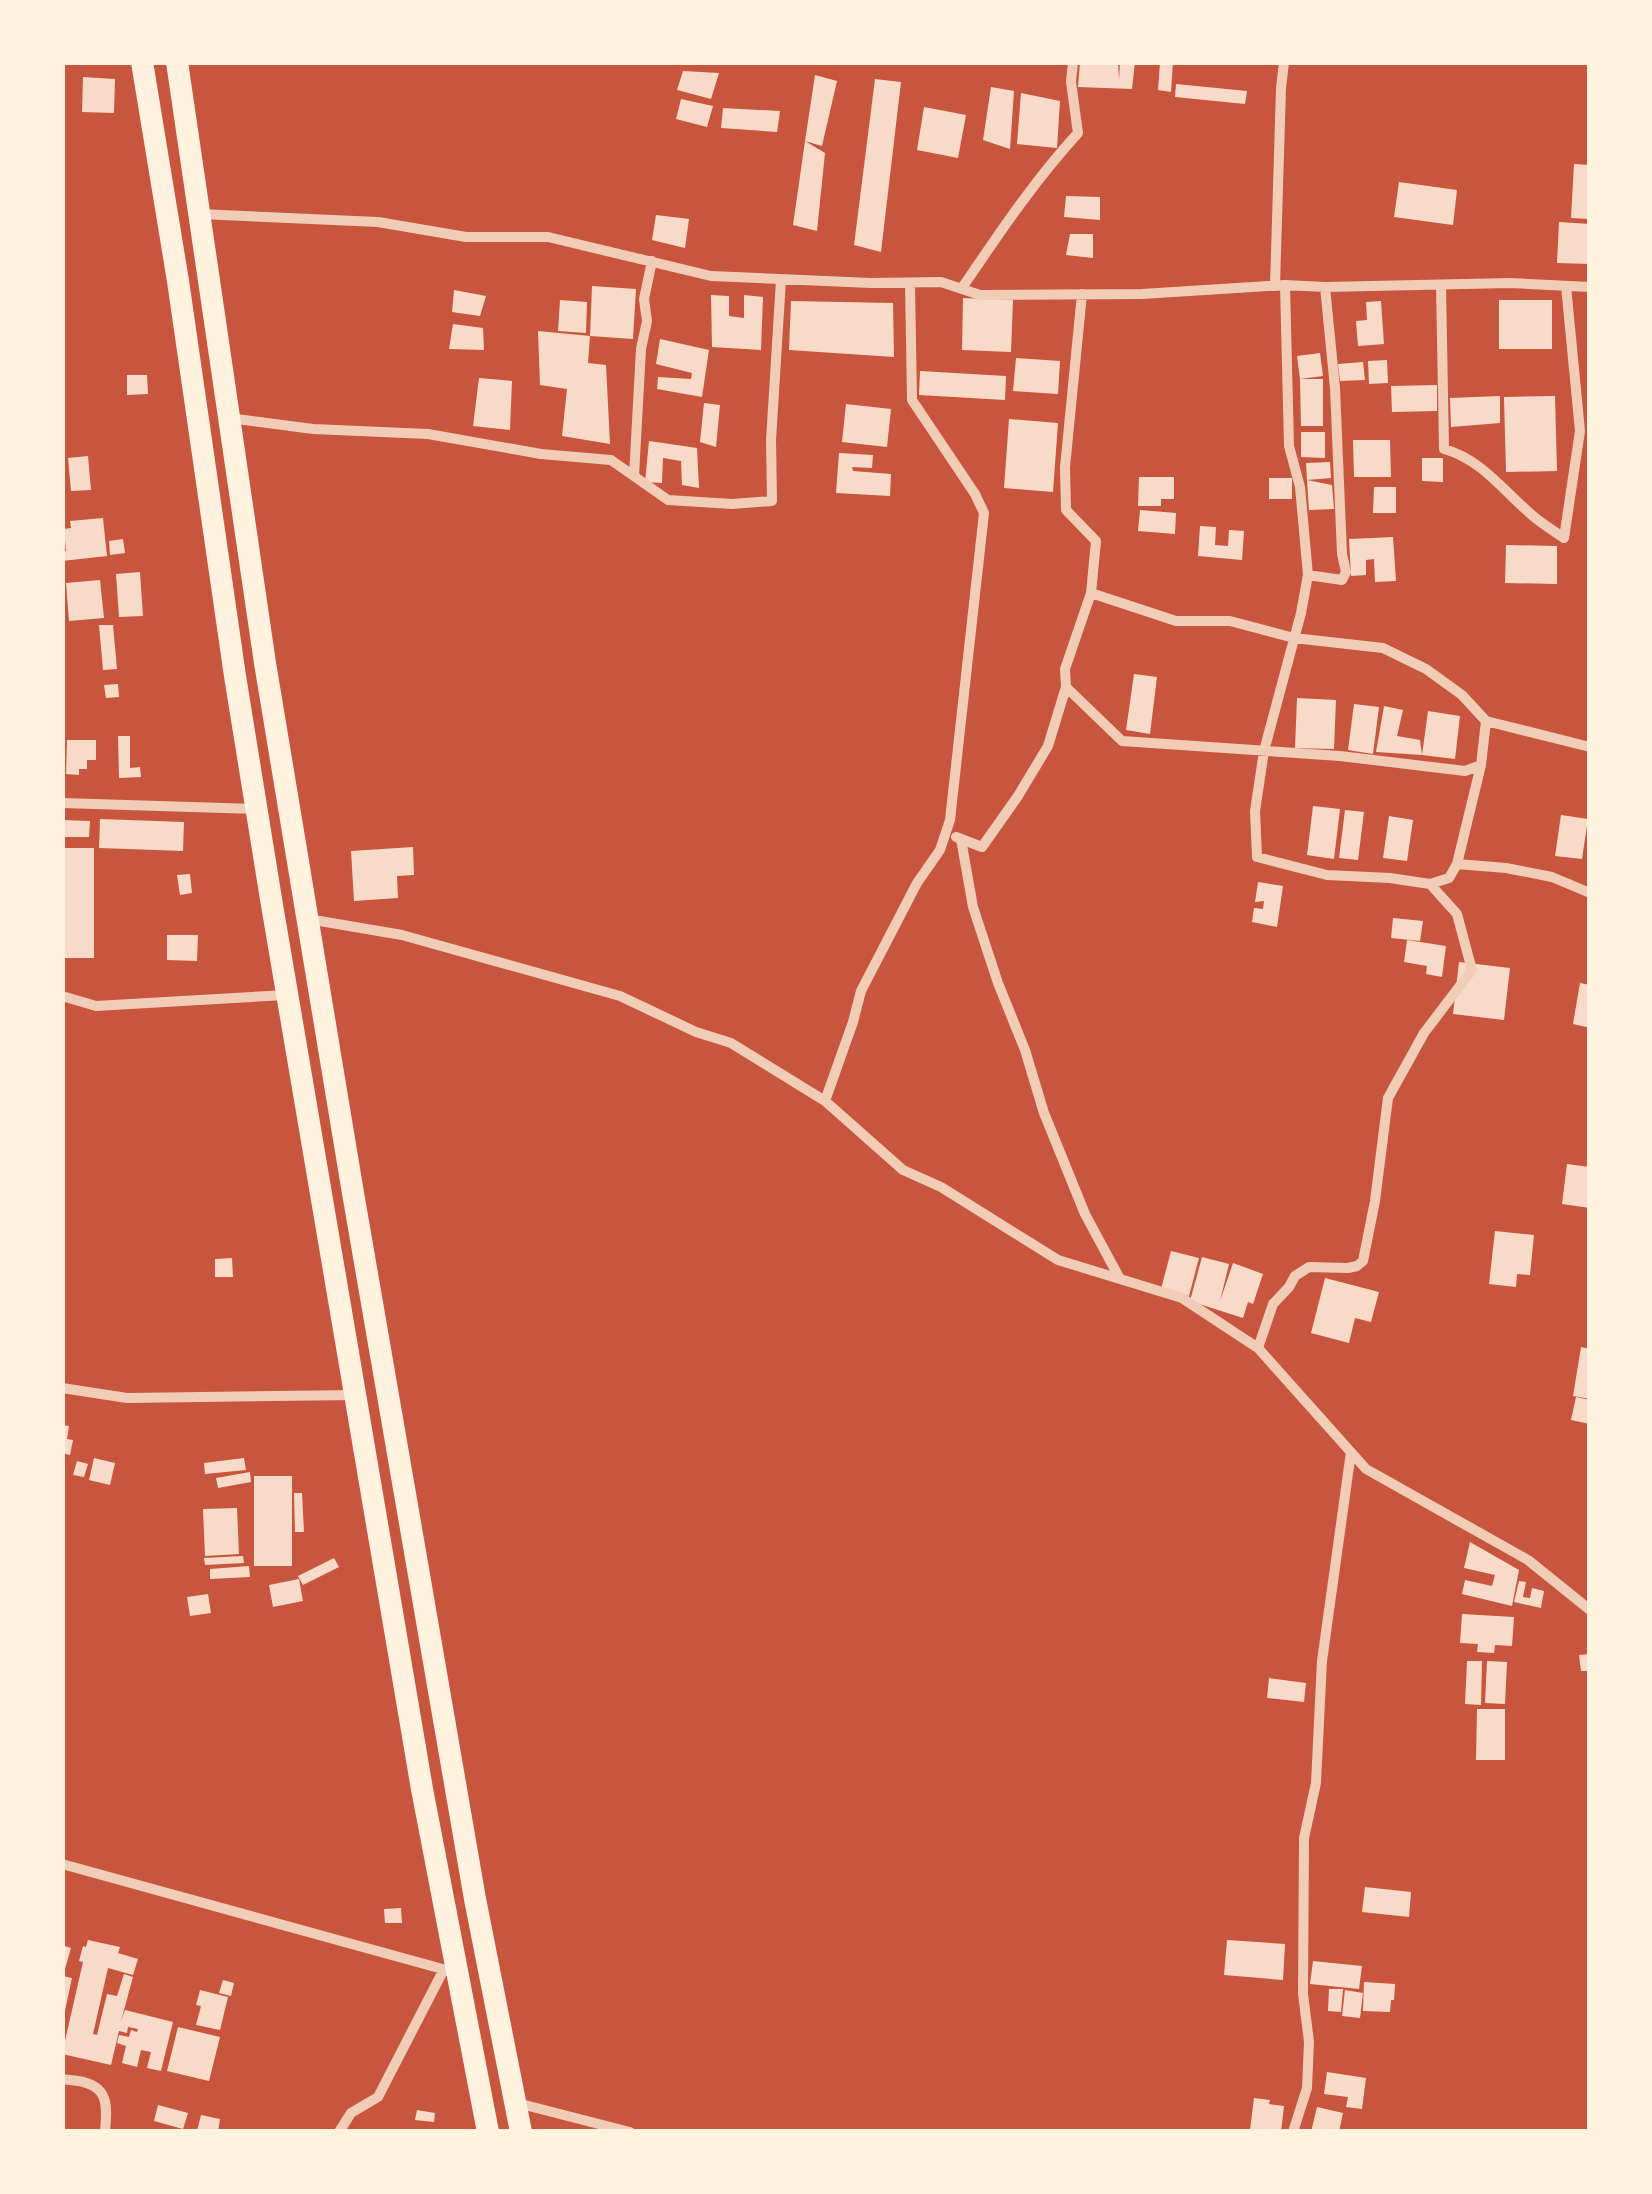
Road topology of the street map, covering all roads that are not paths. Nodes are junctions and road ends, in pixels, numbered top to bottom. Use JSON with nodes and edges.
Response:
{"nodes":[{"id":1,"x":142,"y":62,"type":"edge"},
{"id":2,"x":177,"y":62,"type":"edge"},
{"id":3,"x":1073,"y":62,"type":"edge"},
{"id":4,"x":1284,"y":62,"type":"edge"},
{"id":5,"x":199,"y":214,"type":"junction"},
{"id":6,"x":652,"y":261,"type":"junction"},
{"id":7,"x":781,"y":280,"type":"junction"},
{"id":8,"x":910,"y":282,"type":"junction"},
{"id":9,"x":1441,"y":284,"type":"junction"},
{"id":10,"x":1280,"y":286,"type":"junction"},
{"id":11,"x":1566,"y":286,"type":"junction"},
{"id":12,"x":1590,"y":287,"type":"edge"},
{"id":13,"x":962,"y":288,"type":"junction"},
{"id":14,"x":1324,"y":288,"type":"junction"},
{"id":15,"x":1082,"y":294,"type":"junction"},
{"id":16,"x":229,"y":418,"type":"junction"},
{"id":17,"x":634,"y":476,"type":"junction"},
{"id":18,"x":1308,"y":575,"type":"junction"},
{"id":19,"x":1091,"y":593,"type":"junction"},
{"id":20,"x":1294,"y":638,"type":"junction"},
{"id":21,"x":1066,"y":687,"type":"junction"},
{"id":22,"x":1486,"y":722,"type":"junction"},
{"id":23,"x":1590,"y":747,"type":"edge"},
{"id":24,"x":1264,"y":751,"type":"junction"},
{"id":25,"x":1481,"y":766,"type":"junction"},
{"id":26,"x":62,"y":803,"type":"edge"},
{"id":27,"x":257,"y":810,"type":"junction"},
{"id":28,"x":946,"y":834,"type":"junction"},
{"id":29,"x":961,"y":839,"type":"junction"},
{"id":30,"x":1457,"y":864,"type":"junction"},
{"id":31,"x":1430,"y":884,"type":"junction"},
{"id":32,"x":1590,"y":893,"type":"edge"},
{"id":33,"x":308,"y":919,"type":"junction"},
{"id":34,"x":287,"y":995,"type":"junction"},
{"id":35,"x":62,"y":996,"type":"edge"},
{"id":36,"x":825,"y":1101,"type":"junction"},
{"id":37,"x":1120,"y":1279,"type":"junction"},
{"id":38,"x":1258,"y":1348,"type":"junction"},
{"id":39,"x":62,"y":1388,"type":"edge"},
{"id":40,"x":356,"y":1395,"type":"junction"},
{"id":41,"x":1351,"y":1452,"type":"junction"},
{"id":42,"x":1590,"y":1610,"type":"edge"},
{"id":43,"x":62,"y":1864,"type":"edge"},
{"id":44,"x":450,"y":1972,"type":"junction"},
{"id":45,"x":62,"y":2079,"type":"edge"},
{"id":46,"x":516,"y":2102,"type":"junction"},
{"id":47,"x":105,"y":2132,"type":"edge"},
{"id":48,"x":340,"y":2132,"type":"edge"},
{"id":49,"x":488,"y":2132,"type":"edge"},
{"id":50,"x":521,"y":2132,"type":"edge"},
{"id":51,"x":630,"y":2132,"type":"edge"},
{"id":52,"x":1293,"y":2132,"type":"edge"}],
"edges":[{"from":1,"to":27,"type":"highway"},
{"from":2,"to":5,"type":"highway"},
{"from":3,"to":13,"type":"street"},
{"from":4,"to":10,"type":"street"},
{"from":5,"to":6,"type":"street"},
{"from":5,"to":16,"type":"highway"},
{"from":6,"to":7,"type":"street"},
{"from":6,"to":17,"type":"street"},
{"from":7,"to":8,"type":"street"},
{"from":7,"to":17,"type":"street"},
{"from":8,"to":13,"type":"street"},
{"from":8,"to":28,"type":"street"},
{"from":9,"to":11,"type":"street"},
{"from":9,"to":11,"type":"street"},
{"from":9,"to":14,"type":"street"},
{"from":10,"to":14,"type":"street"},
{"from":10,"to":15,"type":"street"},
{"from":10,"to":18,"type":"street"},
{"from":11,"to":12,"type":"street"},
{"from":13,"to":15,"type":"street"},
{"from":14,"to":18,"type":"street"},
{"from":15,"to":19,"type":"street"},
{"from":16,"to":17,"type":"street"},
{"from":16,"to":33,"type":"highway"},
{"from":18,"to":20,"type":"street"},
{"from":19,"to":20,"type":"street"},
{"from":19,"to":21,"type":"street"},
{"from":20,"to":22,"type":"street"},
{"from":20,"to":24,"type":"street"},
{"from":21,"to":24,"type":"street"},
{"from":21,"to":29,"type":"street"},
{"from":22,"to":23,"type":"street"},
{"from":22,"to":25,"type":"street"},
{"from":24,"to":25,"type":"street"},
{"from":24,"to":31,"type":"street"},
{"from":25,"to":30,"type":"street"},
{"from":26,"to":27,"type":"street"},
{"from":27,"to":34,"type":"highway"},
{"from":28,"to":29,"type":"street"},
{"from":28,"to":36,"type":"street"},
{"from":29,"to":37,"type":"street"},
{"from":30,"to":31,"type":"street"},
{"from":30,"to":32,"type":"street"},
{"from":31,"to":38,"type":"street"},
{"from":33,"to":36,"type":"street"},
{"from":33,"to":46,"type":"highway"},
{"from":34,"to":35,"type":"street"},
{"from":34,"to":40,"type":"highway"},
{"from":36,"to":37,"type":"street"},
{"from":37,"to":38,"type":"street"},
{"from":38,"to":41,"type":"street"},
{"from":39,"to":40,"type":"street"},
{"from":40,"to":44,"type":"highway"},
{"from":41,"to":42,"type":"street"},
{"from":41,"to":52,"type":"street"},
{"from":43,"to":44,"type":"street"},
{"from":44,"to":48,"type":"street"},
{"from":44,"to":49,"type":"highway"},
{"from":45,"to":47,"type":"street"},
{"from":46,"to":50,"type":"highway"},
{"from":46,"to":51,"type":"street"}]}
